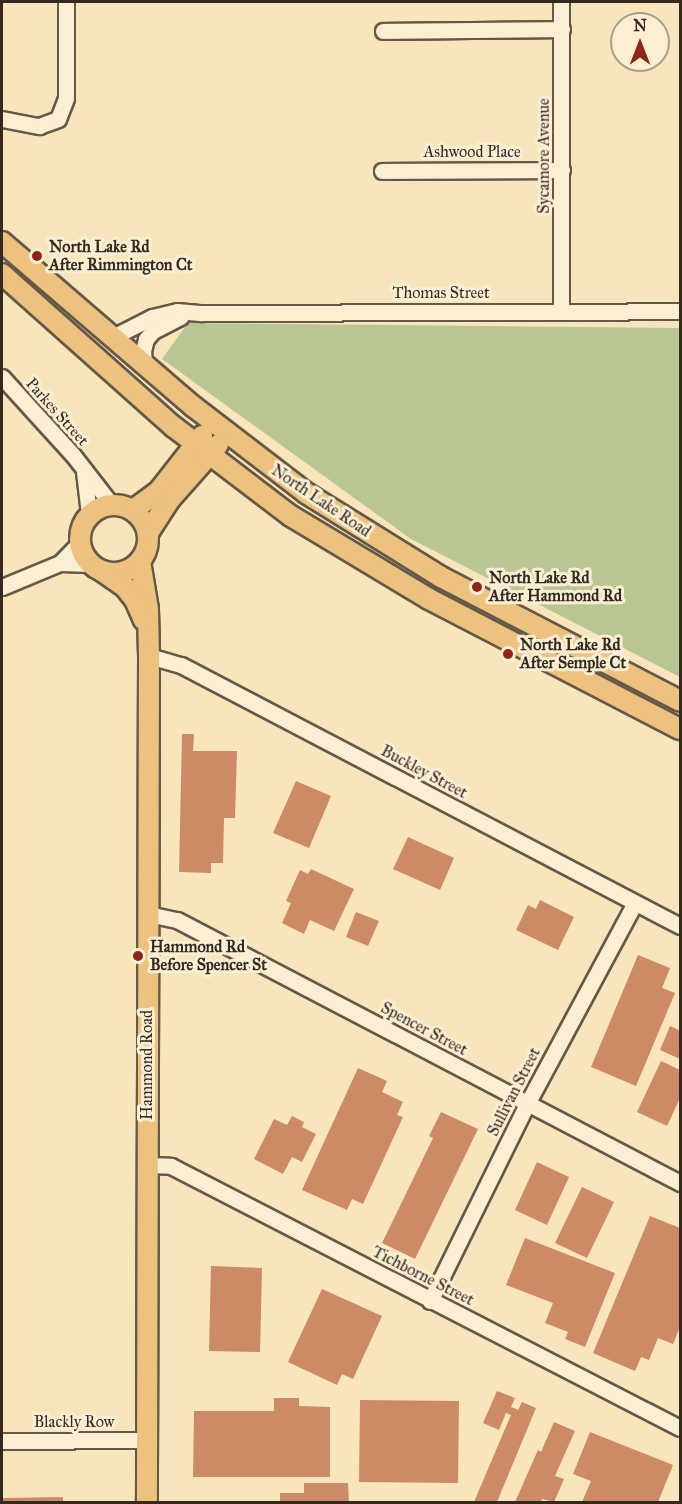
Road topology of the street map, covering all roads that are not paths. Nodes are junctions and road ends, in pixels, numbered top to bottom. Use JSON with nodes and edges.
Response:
{"nodes":[{"id":1,"x":66,"y":2,"type":"edge"},
{"id":2,"x":561,"y":2,"type":"edge"},
{"id":3,"x":562,"y":29,"type":"junction"},
{"id":4,"x":383,"y":31,"type":"dead end"},
{"id":5,"x":2,"y":119,"type":"edge"},
{"id":6,"x":562,"y":170,"type":"junction"},
{"id":7,"x":382,"y":171,"type":"dead end"},
{"id":8,"x":2,"y":242,"type":"edge"},
{"id":9,"x":2,"y":274,"type":"edge"},
{"id":10,"x":561,"y":310,"type":"junction"},
{"id":11,"x":681,"y":311,"type":"edge"},
{"id":12,"x":202,"y":313,"type":"junction"},
{"id":13,"x":112,"y":337,"type":"junction"},
{"id":14,"x":144,"y":364,"type":"junction"},
{"id":15,"x":2,"y":377,"type":"edge"},
{"id":16,"x":220,"y":428,"type":"junction"},
{"id":17,"x":202,"y":450,"type":"junction"},
{"id":18,"x":84,"y":472,"type":"junction"},
{"id":19,"x":111,"y":504,"type":"junction"},
{"id":20,"x":133,"y":510,"type":"junction"},
{"id":21,"x":89,"y":513,"type":"junction"},
{"id":22,"x":148,"y":532,"type":"junction"},
{"id":23,"x":79,"y":543,"type":"junction"},
{"id":24,"x":140,"y":561,"type":"junction"},
{"id":25,"x":60,"y":563,"type":"junction"},
{"id":26,"x":96,"y":567,"type":"junction"},
{"id":27,"x":2,"y":587,"type":"edge"},
{"id":28,"x":147,"y":629,"type":"junction"},
{"id":29,"x":149,"y":656,"type":"junction"},
{"id":30,"x":681,"y":701,"type":"edge"},
{"id":31,"x":681,"y":729,"type":"edge"},
{"id":32,"x":635,"y":903,"type":"junction"},
{"id":33,"x":148,"y":914,"type":"junction"},
{"id":34,"x":681,"y":926,"type":"edge"},
{"id":35,"x":527,"y":1104,"type":"junction"},
{"id":36,"x":147,"y":1165,"type":"junction"},
{"id":37,"x":681,"y":1183,"type":"edge"},
{"id":38,"x":430,"y":1301,"type":"junction"},
{"id":39,"x":681,"y":1428,"type":"edge"},
{"id":40,"x":146,"y":1440,"type":"junction"},
{"id":41,"x":2,"y":1441,"type":"edge"},
{"id":42,"x":147,"y":1503,"type":"edge"}],
"edges":[{"from":1,"to":5,"type":"street"},
{"from":2,"to":3,"type":"street","name":"Sycamore Avenue"},
{"from":3,"to":4,"type":"street"},
{"from":3,"to":6,"type":"street","name":"Sycamore Avenue"},
{"from":6,"to":7,"type":"street","name":"Ashwood Place"},
{"from":6,"to":10,"type":"street","name":"Sycamore Avenue"},
{"from":8,"to":13,"type":"main road","name":"North Lake Road"},
{"from":9,"to":17,"type":"main road","name":"North Lake Road"},
{"from":10,"to":11,"type":"street","name":"Thomas Street"},
{"from":10,"to":12,"type":"street","name":"Thomas Street"},
{"from":12,"to":13,"type":"street","name":"Thomas Street"},
{"from":12,"to":14,"type":"street","name":"Thomas Street"},
{"from":13,"to":14,"type":"main road","name":"North Lake Road"},
{"from":14,"to":16,"type":"main road","name":"North Lake Road"},
{"from":15,"to":18,"type":"street","name":"Parkes Street"},
{"from":16,"to":17,"type":"main road"},
{"from":16,"to":30,"type":"main road","name":"North Lake Road"},
{"from":17,"to":20,"type":"main road"},
{"from":17,"to":22,"type":"main road"},
{"from":17,"to":31,"type":"main road","name":"North Lake Road"},
{"from":18,"to":19,"type":"street","name":"Parkes Street"},
{"from":18,"to":21,"type":"street","name":"Parkes Street"},
{"from":19,"to":20,"type":"main road"},
{"from":19,"to":21,"type":"main road"},
{"from":20,"to":22,"type":"main road"},
{"from":21,"to":23,"type":"main road"},
{"from":22,"to":24,"type":"main road"},
{"from":23,"to":25,"type":"street"},
{"from":23,"to":26,"type":"main road"},
{"from":24,"to":26,"type":"main road"},
{"from":24,"to":28,"type":"main road","name":"Hammond Road"},
{"from":25,"to":26,"type":"street"},
{"from":25,"to":27,"type":"street"},
{"from":26,"to":28,"type":"main road","name":"Hammond Road"},
{"from":28,"to":29,"type":"main road","name":"Hammond Road"},
{"from":29,"to":32,"type":"street","name":"Buckley Street"},
{"from":29,"to":33,"type":"main road","name":"Hammond Road"},
{"from":32,"to":34,"type":"street","name":"Buckley Street"},
{"from":32,"to":35,"type":"street","name":"Sullivan Street"},
{"from":33,"to":35,"type":"street","name":"Spencer Street"},
{"from":33,"to":36,"type":"main road","name":"Hammond Road"},
{"from":35,"to":37,"type":"street","name":"Spencer Street"},
{"from":35,"to":38,"type":"street","name":"Sullivan Street"},
{"from":36,"to":38,"type":"street","name":"Tichborne Street"},
{"from":36,"to":40,"type":"main road","name":"Hammond Road"},
{"from":38,"to":39,"type":"street","name":"Tichborne Street"},
{"from":40,"to":41,"type":"street","name":"Blackly Row"},
{"from":40,"to":42,"type":"main road","name":"Hammond Road"}]}
